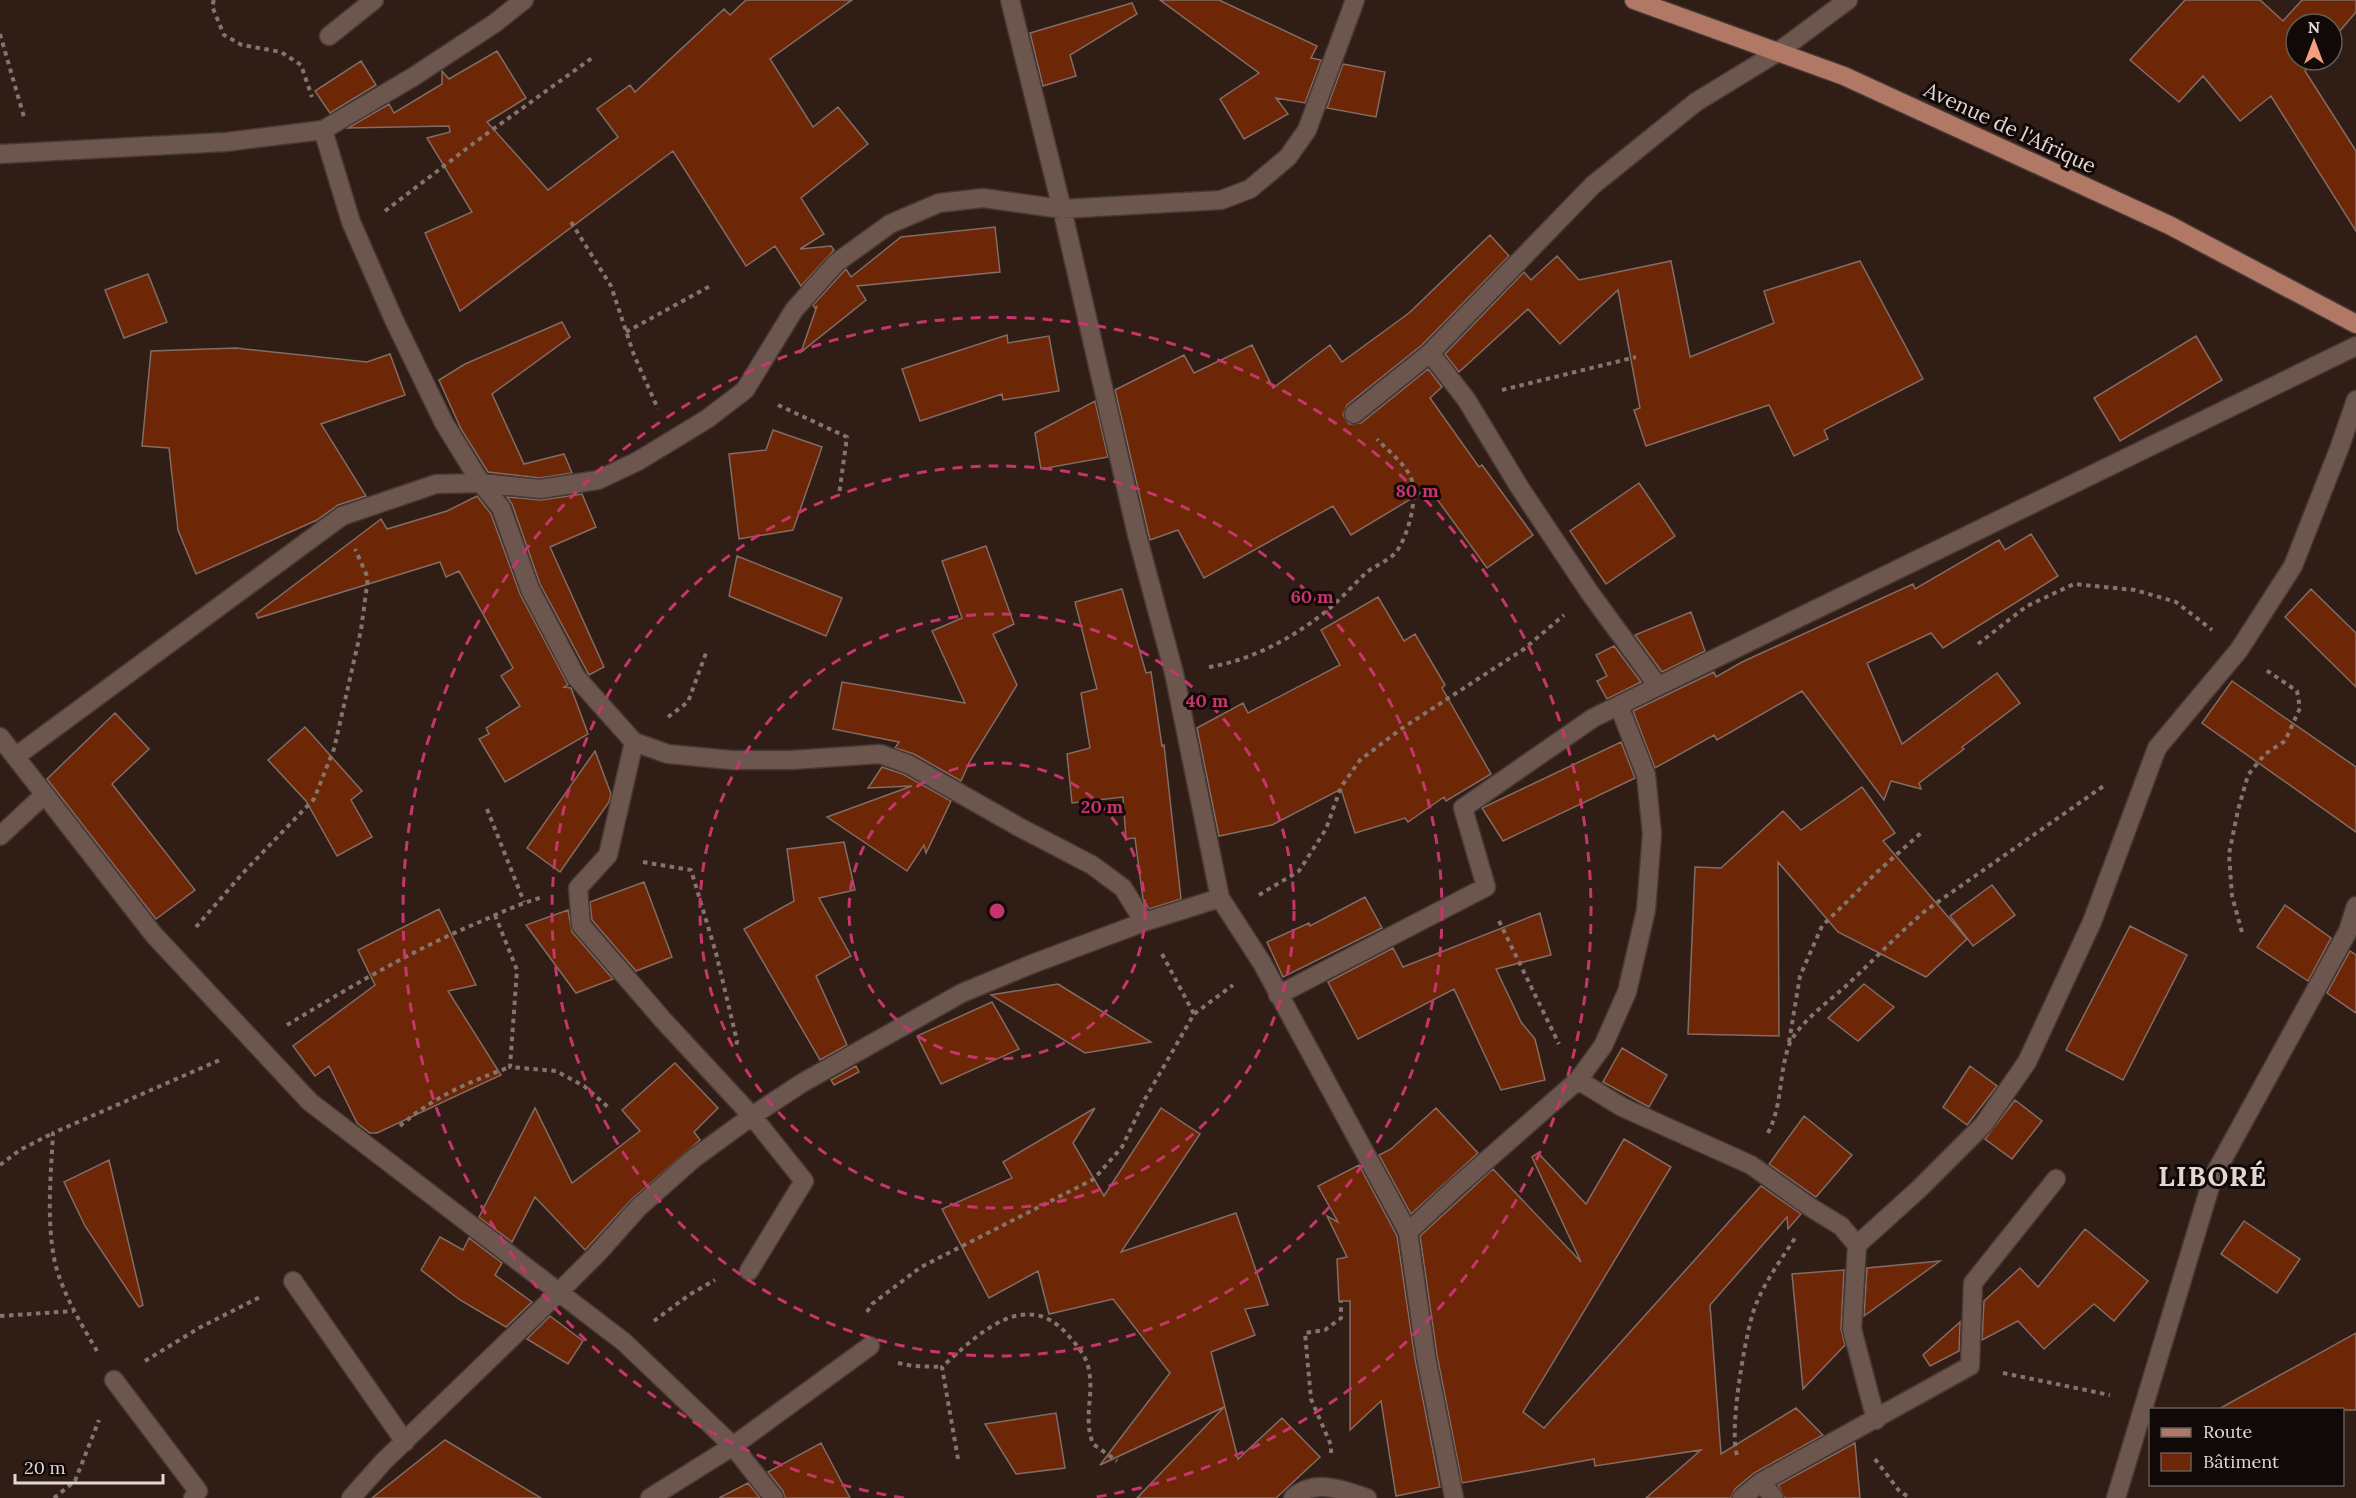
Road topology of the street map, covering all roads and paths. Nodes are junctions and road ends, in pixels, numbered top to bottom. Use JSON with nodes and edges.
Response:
{"nodes":[{"id":1,"x":214,"y":0,"type":"edge"},
{"id":2,"x":374,"y":0,"type":"edge"},
{"id":3,"x":524,"y":0,"type":"edge"},
{"id":4,"x":1010,"y":0,"type":"edge"},
{"id":5,"x":1356,"y":0,"type":"edge"},
{"id":6,"x":1634,"y":0,"type":"edge"},
{"id":7,"x":1848,"y":0,"type":"edge"},
{"id":8,"x":0,"y":34,"type":"edge"},
{"id":9,"x":329,"y":36,"type":"dead end"},
{"id":10,"x":1778,"y":52,"type":"junction"},
{"id":11,"x":592,"y":58,"type":"dead end"},
{"id":12,"x":323,"y":130,"type":"junction"},
{"id":13,"x":36,"y":152,"type":"junction"},
{"id":14,"x":0,"y":154,"type":"edge"},
{"id":15,"x":1062,"y":209,"type":"junction"},
{"id":16,"x":571,"y":222,"type":"dead end"},
{"id":17,"x":356,"y":234,"type":"junction"},
{"id":18,"x":712,"y":285,"type":"dead end"},
{"id":19,"x":2356,"y":324,"type":"edge"},
{"id":20,"x":626,"y":332,"type":"junction"},
{"id":21,"x":2356,"y":346,"type":"edge"},
{"id":22,"x":1430,"y":353,"type":"junction"},
{"id":23,"x":1636,"y":357,"type":"dead end"},
{"id":24,"x":744,"y":390,"type":"junction"},
{"id":25,"x":1466,"y":399,"type":"junction"},
{"id":26,"x":2356,"y":400,"type":"edge"},
{"id":27,"x":1354,"y":414,"type":"joint"},
{"id":28,"x":672,"y":440,"type":"junction"},
{"id":29,"x":481,"y":483,"type":"junction"},
{"id":30,"x":839,"y":495,"type":"dead end"},
{"id":31,"x":342,"y":516,"type":"junction"},
{"id":32,"x":1590,"y":593,"type":"junction"},
{"id":33,"x":1978,"y":644,"type":"dead end"},
{"id":34,"x":2239,"y":650,"type":"junction"},
{"id":35,"x":706,"y":653,"type":"dead end"},
{"id":36,"x":1174,"y":673,"type":"junction"},
{"id":37,"x":1658,"y":686,"type":"junction"},
{"id":38,"x":1619,"y":706,"type":"junction"},
{"id":39,"x":0,"y":737,"type":"edge"},
{"id":40,"x":634,"y":742,"type":"junction"},
{"id":41,"x":15,"y":757,"type":"junction"},
{"id":42,"x":2109,"y":782,"type":"dead end"},
{"id":43,"x":44,"y":795,"type":"junction"},
{"id":44,"x":487,"y":809,"type":"dead end"},
{"id":45,"x":1922,"y":832,"type":"dead end"},
{"id":46,"x":0,"y":836,"type":"edge"},
{"id":47,"x":608,"y":855,"type":"junction"},
{"id":48,"x":1486,"y":887,"type":"junction"},
{"id":49,"x":578,"y":888,"type":"junction"},
{"id":50,"x":524,"y":902,"type":"junction"},
{"id":51,"x":1226,"y":905,"type":"junction"},
{"id":52,"x":2356,"y":906,"type":"edge"},
{"id":53,"x":495,"y":915,"type":"junction"},
{"id":54,"x":1144,"y":922,"type":"junction"},
{"id":55,"x":2242,"y":932,"type":"dead end"},
{"id":56,"x":172,"y":955,"type":"junction"},
{"id":57,"x":1262,"y":963,"type":"junction"},
{"id":58,"x":1278,"y":995,"type":"junction"},
{"id":59,"x":1194,"y":1014,"type":"junction"},
{"id":60,"x":256,"y":1043,"type":"junction"},
{"id":61,"x":1788,"y":1046,"type":"junction"},
{"id":62,"x":510,"y":1067,"type":"junction"},
{"id":63,"x":1578,"y":1080,"type":"junction"},
{"id":64,"x":728,"y":1089,"type":"junction"},
{"id":65,"x":609,"y":1108,"type":"dead end"},
{"id":66,"x":752,"y":1116,"type":"junction"},
{"id":67,"x":53,"y":1133,"type":"junction"},
{"id":68,"x":373,"y":1149,"type":"junction"},
{"id":69,"x":0,"y":1165,"type":"edge"},
{"id":70,"x":1751,"y":1165,"type":"junction"},
{"id":71,"x":2056,"y":1179,"type":"dead end"},
{"id":72,"x":1813,"y":1209,"type":"junction"},
{"id":73,"x":1408,"y":1232,"type":"junction"},
{"id":74,"x":1857,"y":1245,"type":"junction"},
{"id":75,"x":749,"y":1271,"type":"joint"},
{"id":76,"x":293,"y":1281,"type":"joint"},
{"id":77,"x":559,"y":1292,"type":"junction"},
{"id":78,"x":1341,"y":1301,"type":"dead end"},
{"id":79,"x":74,"y":1311,"type":"junction"},
{"id":80,"x":0,"y":1316,"type":"edge"},
{"id":81,"x":624,"y":1342,"type":"junction"},
{"id":82,"x":870,"y":1346,"type":"junction"},
{"id":83,"x":1970,"y":1366,"type":"junction"},
{"id":84,"x":942,"y":1367,"type":"junction"},
{"id":85,"x":114,"y":1380,"type":"junction"},
{"id":86,"x":2145,"y":1402,"type":"junction"},
{"id":87,"x":1875,"y":1419,"type":"junction"},
{"id":88,"x":1854,"y":1432,"type":"junction"},
{"id":89,"x":405,"y":1442,"type":"junction"},
{"id":90,"x":733,"y":1446,"type":"junction"},
{"id":91,"x":958,"y":1459,"type":"dead end"},
{"id":92,"x":1117,"y":1461,"type":"dead end"},
{"id":93,"x":1761,"y":1482,"type":"junction"},
{"id":94,"x":1331,"y":1487,"type":"junction"},
{"id":95,"x":201,"y":1496,"type":"edge"},
{"id":96,"x":54,"y":1498,"type":"edge"},
{"id":97,"x":351,"y":1498,"type":"edge"},
{"id":98,"x":650,"y":1498,"type":"edge"},
{"id":99,"x":774,"y":1498,"type":"edge"},
{"id":100,"x":1293,"y":1498,"type":"edge"},
{"id":101,"x":1368,"y":1498,"type":"edge"},
{"id":102,"x":1454,"y":1498,"type":"edge"},
{"id":103,"x":1742,"y":1498,"type":"edge"},
{"id":104,"x":1774,"y":1498,"type":"edge"},
{"id":105,"x":1911,"y":1498,"type":"edge"},
{"id":106,"x":2116,"y":1498,"type":"edge"}],
"edges":[{"from":1,"to":12,"type":"path"},
{"from":2,"to":9,"type":"street"},
{"from":3,"to":12,"type":"street"},
{"from":4,"to":15,"type":"street"},
{"from":5,"to":15,"type":"street"},
{"from":6,"to":10,"type":"main road","name":"Avenue de l'Afrique"},
{"from":7,"to":10,"type":"street"},
{"from":8,"to":13,"type":"path"},
{"from":10,"to":19,"type":"main road","name":"Avenue de l'Afrique"},
{"from":10,"to":22,"type":"street"},
{"from":11,"to":17,"type":"path"},
{"from":12,"to":13,"type":"street"},
{"from":12,"to":17,"type":"street"},
{"from":13,"to":14,"type":"street"},
{"from":15,"to":24,"type":"street"},
{"from":15,"to":36,"type":"street"},
{"from":16,"to":20,"type":"path"},
{"from":17,"to":29,"type":"street"},
{"from":18,"to":20,"type":"path"},
{"from":20,"to":28,"type":"path"},
{"from":21,"to":37,"type":"street"},
{"from":22,"to":25,"type":"street"},
{"from":22,"to":27,"type":"street"},
{"from":23,"to":25,"type":"path"},
{"from":24,"to":28,"type":"street"},
{"from":24,"to":30,"type":"path"},
{"from":25,"to":32,"type":"street"},
{"from":26,"to":34,"type":"street"},
{"from":27,"to":36,"type":"path"},
{"from":28,"to":29,"type":"street"},
{"from":29,"to":31,"type":"street"},
{"from":29,"to":40,"type":"street"},
{"from":31,"to":41,"type":"street"},
{"from":31,"to":56,"type":"path"},
{"from":32,"to":37,"type":"street"},
{"from":32,"to":51,"type":"path"},
{"from":33,"to":34,"type":"path"},
{"from":34,"to":55,"type":"path"},
{"from":34,"to":74,"type":"street"},
{"from":35,"to":40,"type":"path"},
{"from":36,"to":51,"type":"street"},
{"from":37,"to":38,"type":"street"},
{"from":38,"to":48,"type":"street"},
{"from":38,"to":63,"type":"street"},
{"from":39,"to":41,"type":"street"},
{"from":40,"to":47,"type":"street"},
{"from":40,"to":54,"type":"street"},
{"from":41,"to":43,"type":"street"},
{"from":42,"to":61,"type":"path"},
{"from":43,"to":46,"type":"street"},
{"from":43,"to":56,"type":"street"},
{"from":44,"to":50,"type":"path"},
{"from":45,"to":61,"type":"path"},
{"from":47,"to":49,"type":"street"},
{"from":47,"to":64,"type":"path"},
{"from":48,"to":58,"type":"street"},
{"from":48,"to":63,"type":"path"},
{"from":49,"to":50,"type":"path"},
{"from":49,"to":64,"type":"street"},
{"from":50,"to":53,"type":"path"},
{"from":51,"to":54,"type":"street"},
{"from":51,"to":57,"type":"street"},
{"from":52,"to":86,"type":"street"},
{"from":53,"to":60,"type":"path"},
{"from":53,"to":62,"type":"path"},
{"from":54,"to":59,"type":"path"},
{"from":54,"to":66,"type":"street"},
{"from":56,"to":60,"type":"street"},
{"from":57,"to":58,"type":"street"},
{"from":57,"to":59,"type":"path"},
{"from":58,"to":73,"type":"street"},
{"from":59,"to":82,"type":"path"},
{"from":60,"to":67,"type":"path"},
{"from":60,"to":68,"type":"street"},
{"from":61,"to":70,"type":"path"},
{"from":62,"to":65,"type":"path"},
{"from":62,"to":68,"type":"path"},
{"from":63,"to":70,"type":"street"},
{"from":63,"to":73,"type":"street"},
{"from":64,"to":66,"type":"street"},
{"from":66,"to":75,"type":"street"},
{"from":66,"to":77,"type":"street"},
{"from":67,"to":69,"type":"path"},
{"from":67,"to":79,"type":"path"},
{"from":68,"to":77,"type":"street"},
{"from":70,"to":72,"type":"street"},
{"from":71,"to":83,"type":"street"},
{"from":72,"to":74,"type":"street"},
{"from":72,"to":93,"type":"path"},
{"from":73,"to":102,"type":"street"},
{"from":74,"to":87,"type":"street"},
{"from":75,"to":81,"type":"path"},
{"from":76,"to":85,"type":"path"},
{"from":76,"to":89,"type":"street"},
{"from":77,"to":81,"type":"street"},
{"from":77,"to":89,"type":"street"},
{"from":78,"to":94,"type":"path"},
{"from":79,"to":80,"type":"path"},
{"from":79,"to":85,"type":"path"},
{"from":81,"to":90,"type":"street"},
{"from":82,"to":84,"type":"path"},
{"from":82,"to":90,"type":"street"},
{"from":83,"to":86,"type":"path"},
{"from":83,"to":87,"type":"street"},
{"from":84,"to":91,"type":"path"},
{"from":84,"to":92,"type":"path"},
{"from":85,"to":95,"type":"street"},
{"from":85,"to":96,"type":"path"},
{"from":86,"to":106,"type":"street"},
{"from":87,"to":88,"type":"street"},
{"from":88,"to":93,"type":"street"},
{"from":88,"to":105,"type":"path"},
{"from":89,"to":97,"type":"street"},
{"from":90,"to":98,"type":"street"},
{"from":90,"to":99,"type":"street"},
{"from":93,"to":103,"type":"street"},
{"from":93,"to":104,"type":"street"},
{"from":94,"to":100,"type":"street"},
{"from":94,"to":101,"type":"street"}]}
